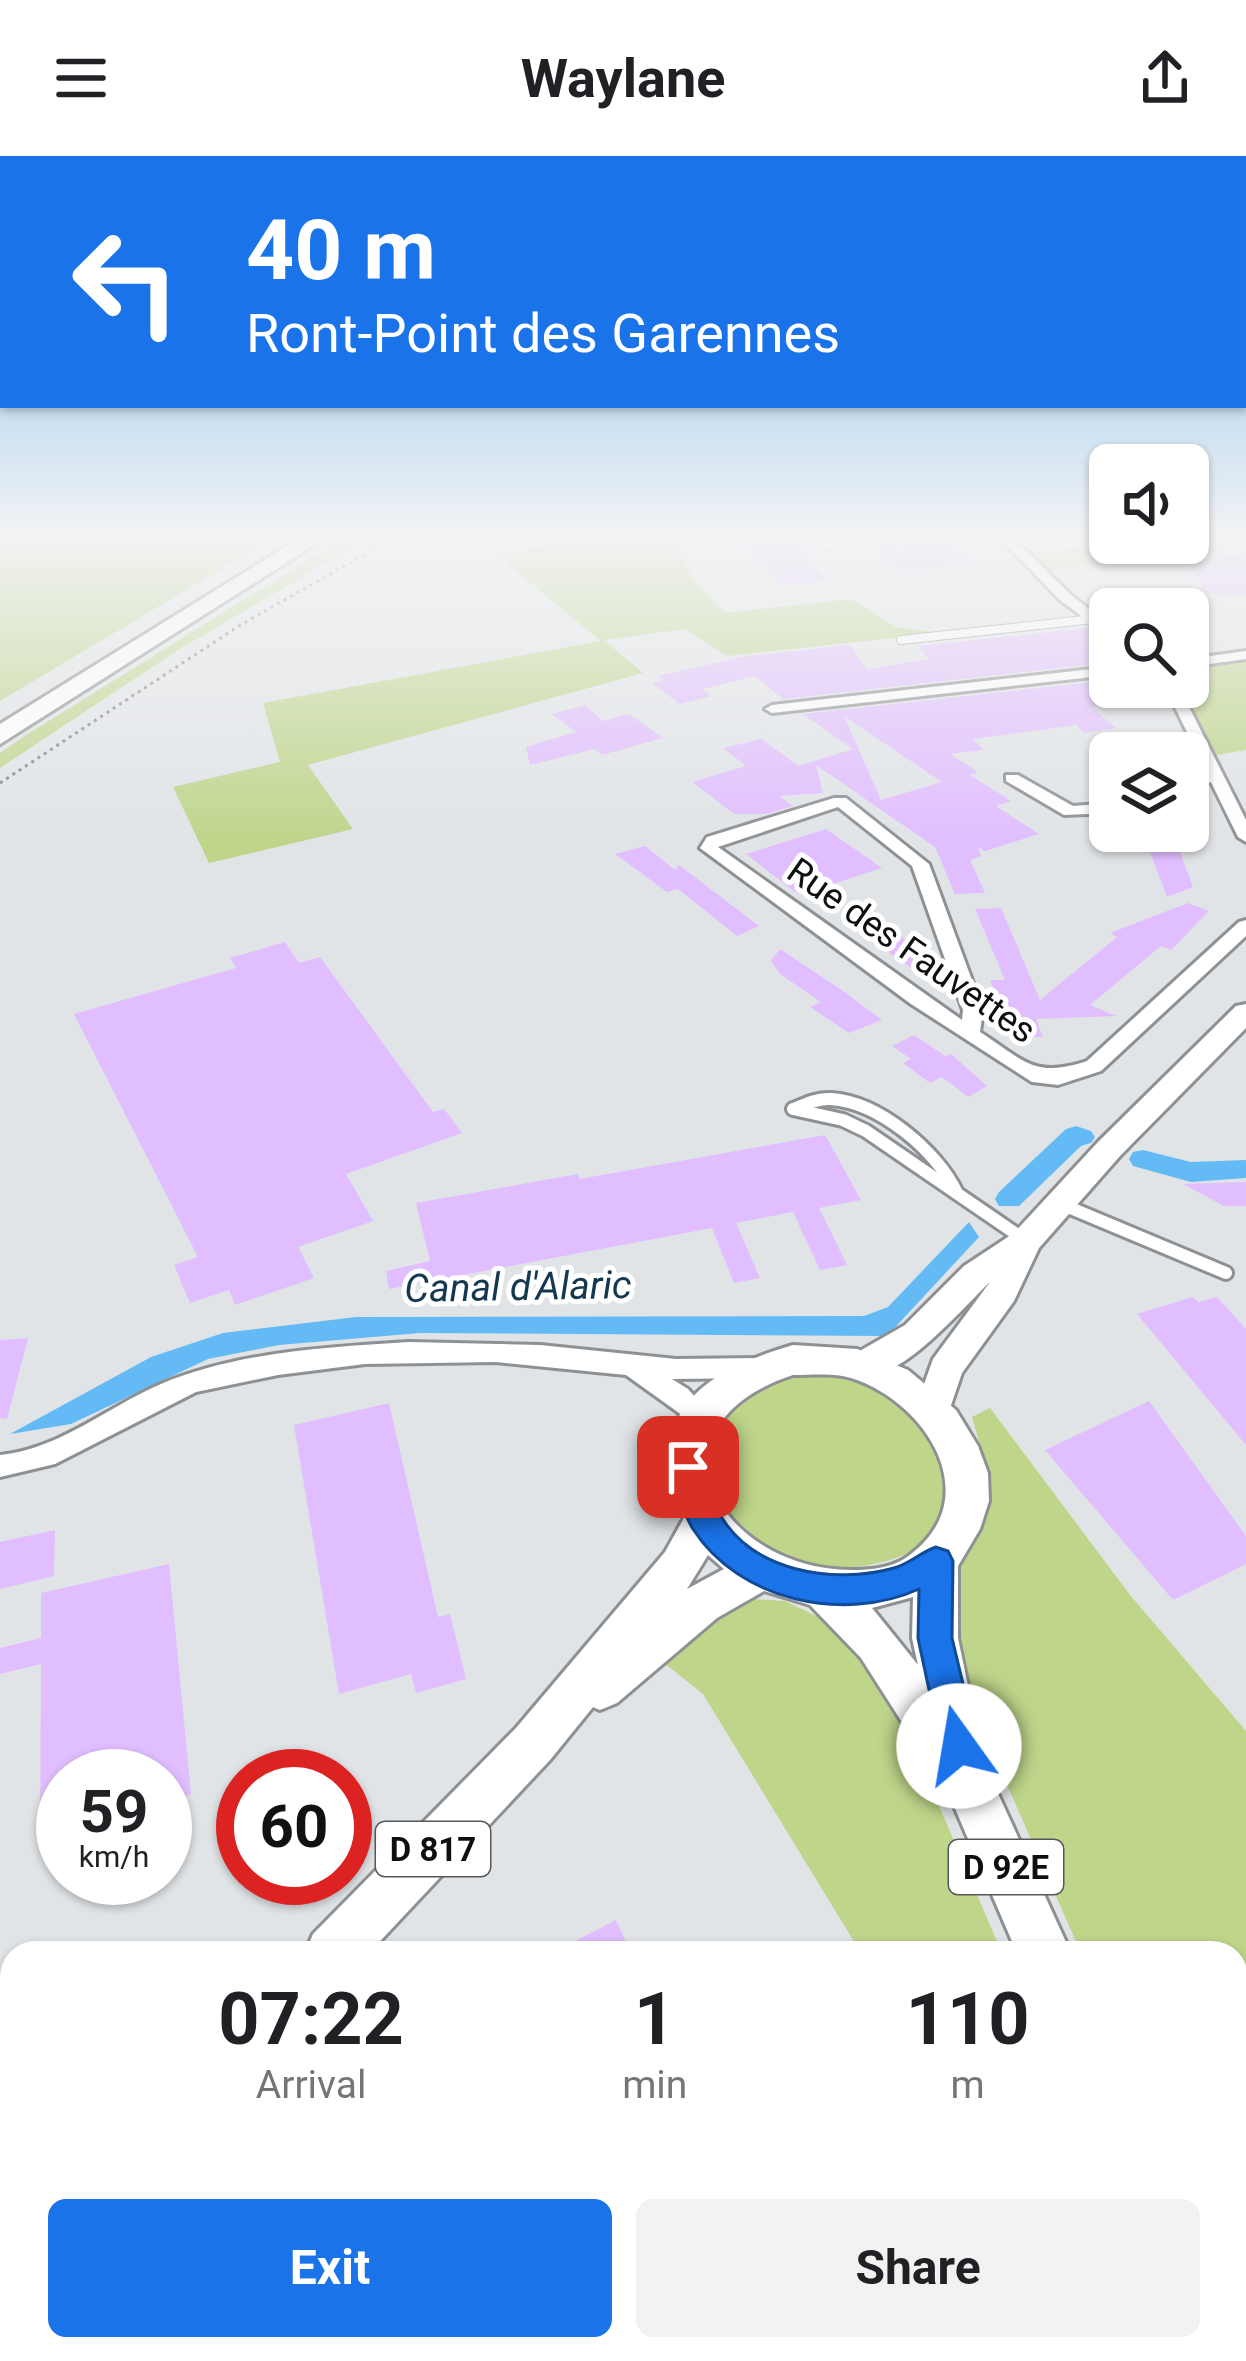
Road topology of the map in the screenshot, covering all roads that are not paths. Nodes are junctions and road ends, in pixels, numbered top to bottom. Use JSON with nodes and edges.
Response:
{"nodes":[{"id":1,"x":130,"y":638,"type":"edge"},
{"id":2,"x":156,"y":638,"type":"edge"},
{"id":3,"x":920,"y":638,"type":"edge"},
{"id":4,"x":901,"y":640,"type":"dead end"},
{"id":5,"x":1246,"y":656,"type":"edge"},
{"id":6,"x":1209,"y":660,"type":"edge"},
{"id":7,"x":1089,"y":673,"type":"edge"},
{"id":8,"x":1182,"y":708,"type":"edge"},
{"id":9,"x":772,"y":709,"type":"dead end"},
{"id":10,"x":0,"y":718,"type":"edge"},
{"id":11,"x":0,"y":736,"type":"edge"},
{"id":12,"x":1214,"y":776,"type":"junction"},
{"id":13,"x":1012,"y":778,"type":"dead end"},
{"id":14,"x":1209,"y":778,"type":"edge"},
{"id":15,"x":1089,"y":810,"type":"edge"},
{"id":16,"x":1246,"y":837,"type":"edge"},
{"id":17,"x":1246,"y":926,"type":"edge"},
{"id":18,"x":1246,"y":1012,"type":"edge"},
{"id":19,"x":970,"y":1032,"type":"junction"},
{"id":20,"x":957,"y":1193,"type":"junction"},
{"id":21,"x":1060,"y":1203,"type":"junction"},
{"id":22,"x":1026,"y":1241,"type":"junction"},
{"id":23,"x":1226,"y":1273,"type":"dead end"},
{"id":24,"x":620,"y":1364,"type":"junction"},
{"id":25,"x":864,"y":1366,"type":"junction"},
{"id":26,"x":761,"y":1368,"type":"junction"},
{"id":27,"x":934,"y":1407,"type":"junction"},
{"id":28,"x":700,"y":1418,"type":"junction"},
{"id":29,"x":0,"y":1466,"type":"edge"},
{"id":30,"x":705,"y":1520,"type":"junction"},
{"id":31,"x":936,"y":1561,"type":"junction"},
{"id":32,"x":760,"y":1571,"type":"junction"},
{"id":33,"x":825,"y":1591,"type":"junction"},
{"id":34,"x":533,"y":1744,"type":"junction"},
{"id":35,"x":968,"y":1782,"type":"junction"},
{"id":36,"x":344,"y":1941,"type":"edge"},
{"id":37,"x":1039,"y":1941,"type":"edge"}],
"edges":[{"from":1,"to":10,"type":"highway"},
{"from":2,"to":11,"type":"highway"},
{"from":3,"to":4,"type":"lane"},
{"from":5,"to":6,"type":"street"},
{"from":7,"to":9,"type":"street"},
{"from":8,"to":12,"type":"street"},
{"from":12,"to":14,"type":"street"},
{"from":12,"to":16,"type":"street"},
{"from":13,"to":15,"type":"street"},
{"from":17,"to":19,"type":"street","name":"Rue des Fauvettes"},
{"from":18,"to":21,"type":"main road"},
{"from":19,"to":19,"type":"street","name":"Rue des Fauvettes"},
{"from":20,"to":20,"type":"lane"},
{"from":20,"to":22,"type":"lane"},
{"from":21,"to":22,"type":"main road"},
{"from":21,"to":23,"type":"lane"},
{"from":22,"to":25,"type":"main road"},
{"from":22,"to":27,"type":"main road"},
{"from":24,"to":26,"type":"street"},
{"from":24,"to":28,"type":"street"},
{"from":24,"to":29,"type":"street"},
{"from":25,"to":26,"type":"main road"},
{"from":25,"to":27,"type":"main road"},
{"from":26,"to":28,"type":"main road"},
{"from":27,"to":31,"type":"main road"},
{"from":28,"to":30,"type":"main road"},
{"from":30,"to":32,"type":"main road"},
{"from":30,"to":34,"type":"main road","number":"D 817"},
{"from":31,"to":33,"type":"main road"},
{"from":31,"to":35,"type":"main road"},
{"from":32,"to":33,"type":"main road"},
{"from":32,"to":34,"type":"main road","number":"D 817"},
{"from":33,"to":35,"type":"main road"},
{"from":34,"to":36,"type":"main road","number":"D 817"},
{"from":35,"to":37,"type":"main road","number":"D 92E"}]}
